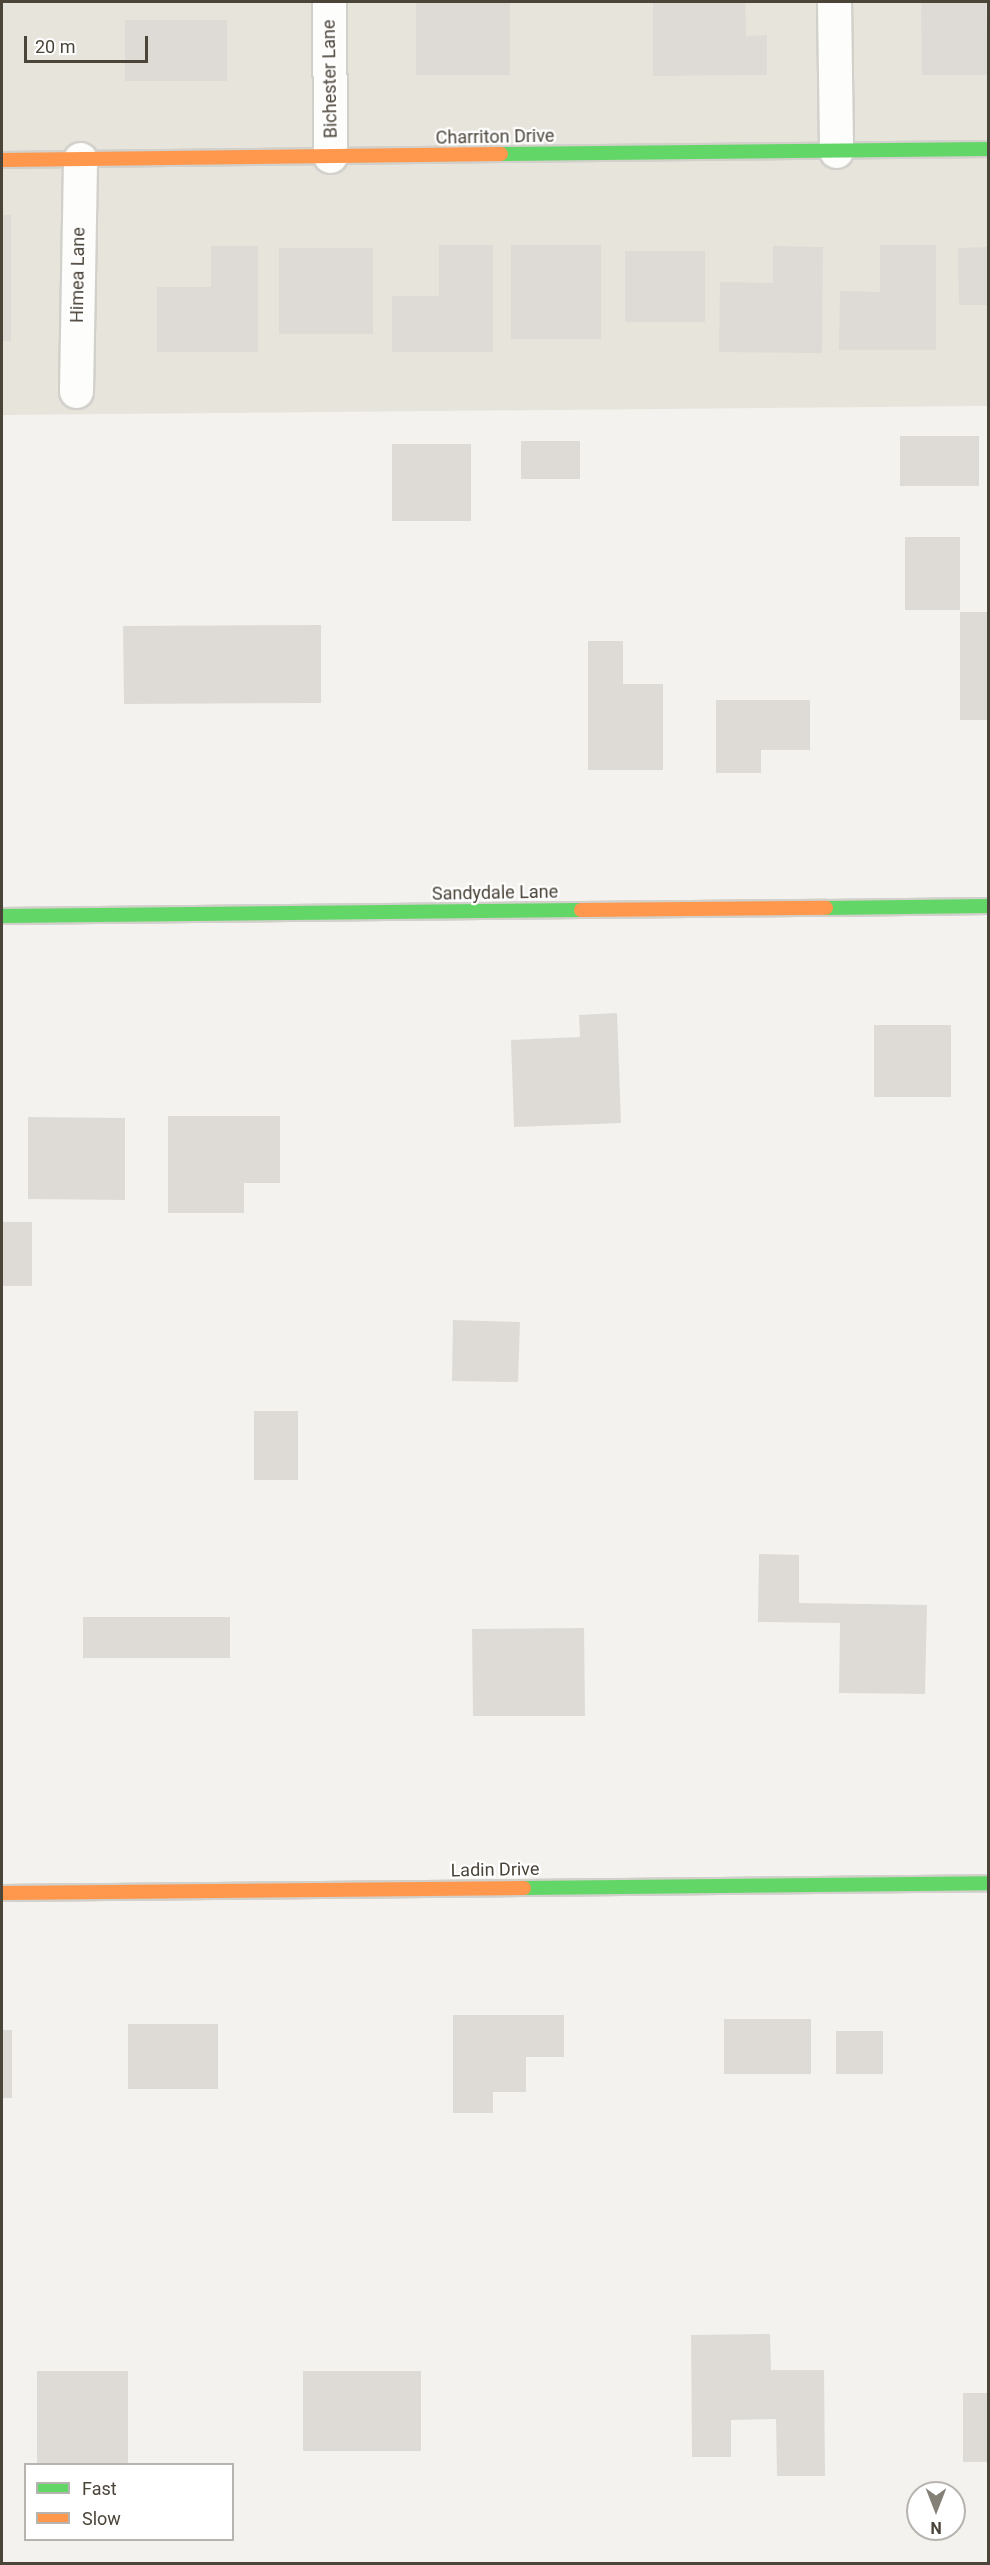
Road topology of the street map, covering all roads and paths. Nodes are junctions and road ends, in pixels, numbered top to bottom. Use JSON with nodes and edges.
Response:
{"nodes":[{"id":1,"x":329,"y":2,"type":"edge"},
{"id":2,"x":834,"y":2,"type":"edge"},
{"id":3,"x":988,"y":149,"type":"edge"},
{"id":4,"x":836,"y":151,"type":"junction"},
{"id":5,"x":330,"y":156,"type":"junction"},
{"id":6,"x":80,"y":159,"type":"junction"},
{"id":7,"x":2,"y":160,"type":"edge"},
{"id":8,"x":76,"y":391,"type":"dead end"},
{"id":9,"x":988,"y":906,"type":"edge"},
{"id":10,"x":2,"y":916,"type":"edge"},
{"id":11,"x":988,"y":1883,"type":"edge"},
{"id":12,"x":2,"y":1893,"type":"edge"}],
"edges":[{"from":1,"to":5,"type":"street","name":"Bichester Lane"},
{"from":2,"to":4,"type":"street"},
{"from":3,"to":4,"type":"street","name":"Charriton Drive"},
{"from":4,"to":5,"type":"street","name":"Charriton Drive"},
{"from":5,"to":6,"type":"street","name":"Charriton Drive"},
{"from":6,"to":7,"type":"street","name":"Charriton Drive"},
{"from":6,"to":8,"type":"street","name":"Himea Lane"},
{"from":9,"to":10,"type":"street","name":"Sandydale Lane"},
{"from":11,"to":12,"type":"street","name":"Ladin Drive"}]}
